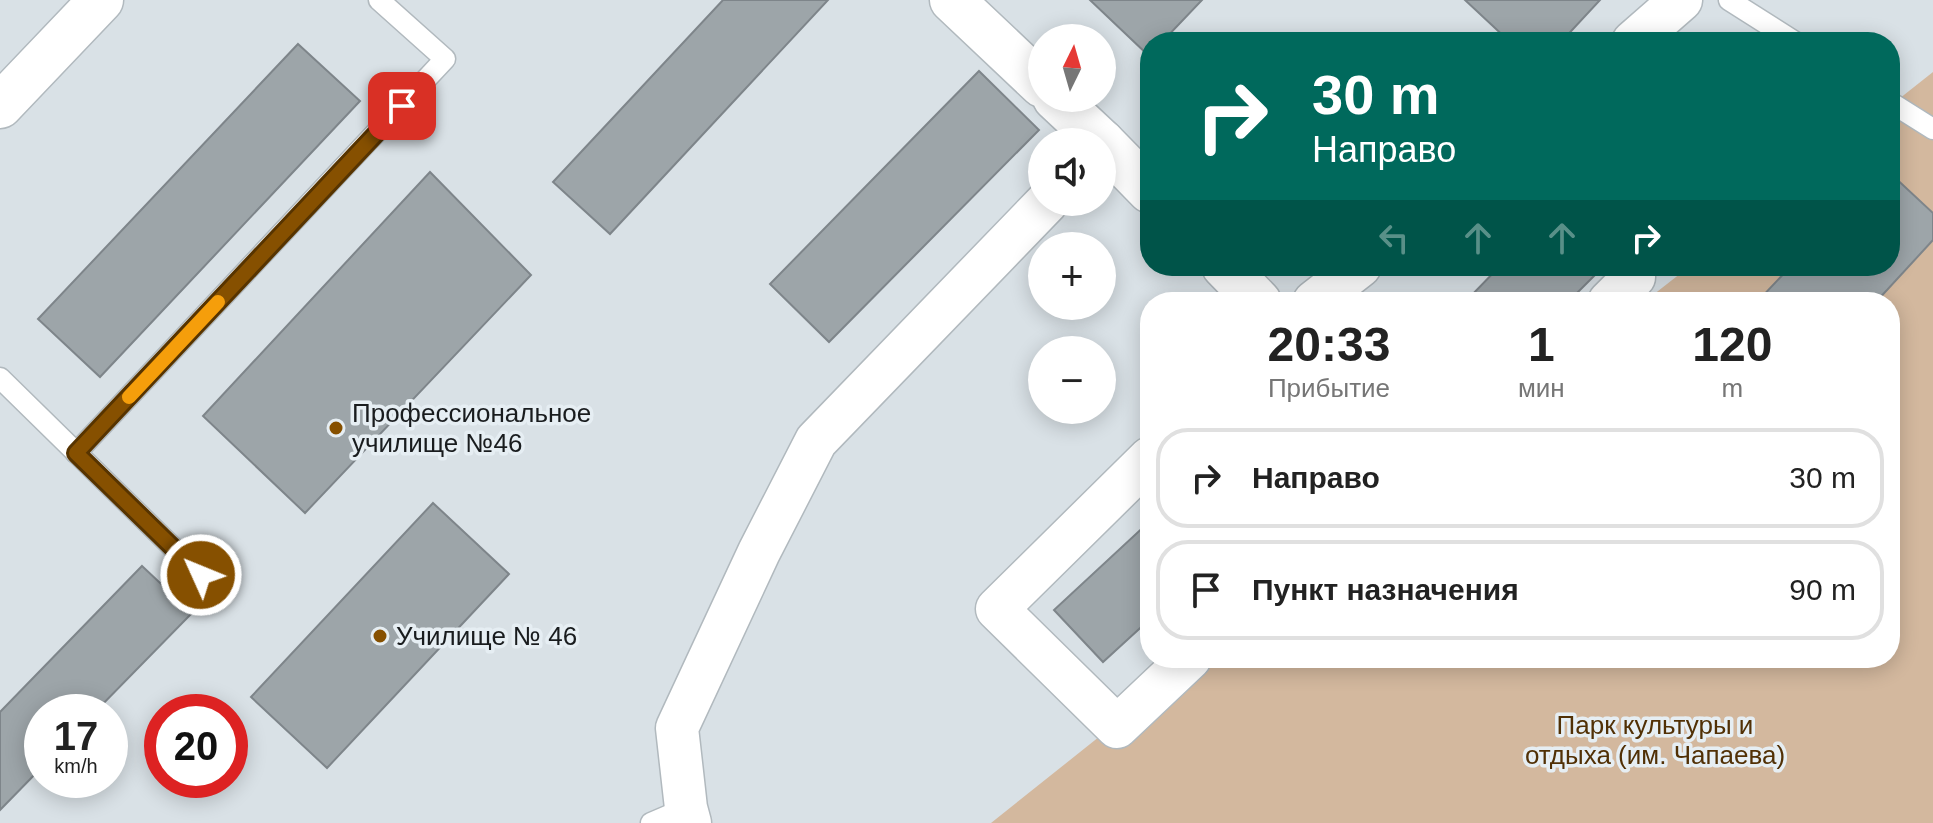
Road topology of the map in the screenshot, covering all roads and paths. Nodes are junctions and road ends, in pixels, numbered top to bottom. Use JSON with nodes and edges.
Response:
{"nodes":[{"id":1,"x":101,"y":0,"type":"edge"},
{"id":2,"x":379,"y":0,"type":"edge"},
{"id":3,"x":952,"y":0,"type":"edge"},
{"id":4,"x":1681,"y":0,"type":"edge"},
{"id":5,"x":1729,"y":0,"type":"edge"},
{"id":6,"x":1644,"y":32,"type":"edge"},
{"id":7,"x":1779,"y":32,"type":"edge"},
{"id":8,"x":1028,"y":72,"type":"edge"},
{"id":9,"x":0,"y":106,"type":"edge"},
{"id":10,"x":1900,"y":108,"type":"edge"},
{"id":11,"x":1070,"y":112,"type":"edge"},
{"id":12,"x":1086,"y":128,"type":"edge"},
{"id":13,"x":1933,"y":129,"type":"edge"},
{"id":14,"x":1116,"y":157,"type":"edge"},
{"id":15,"x":1140,"y":181,"type":"edge"},
{"id":16,"x":1033,"y":216,"type":"edge"},
{"id":17,"x":1234,"y":276,"type":"edge"},
{"id":18,"x":1347,"y":276,"type":"edge"},
{"id":19,"x":1634,"y":276,"type":"edge"},
{"id":20,"x":1249,"y":292,"type":"edge"},
{"id":21,"x":1327,"y":292,"type":"edge"},
{"id":22,"x":1619,"y":292,"type":"edge"},
{"id":23,"x":0,"y":378,"type":"edge"},
{"id":24,"x":76,"y":453,"type":"junction"},
{"id":25,"x":1140,"y":468,"type":"edge"},
{"id":26,"x":201,"y":575,"type":"dead end"},
{"id":27,"x":1179,"y":668,"type":"edge"},
{"id":28,"x":676,"y":818,"type":"edge"}],
"edges":[{"from":1,"to":9,"type":"street"},
{"from":2,"to":24,"type":"lane"},
{"from":3,"to":8,"type":"street"},
{"from":4,"to":6,"type":"street"},
{"from":5,"to":7,"type":"lane"},
{"from":10,"to":13,"type":"lane"},
{"from":11,"to":12,"type":"street"},
{"from":14,"to":15,"type":"street"},
{"from":16,"to":28,"type":"street"},
{"from":17,"to":20,"type":"street"},
{"from":18,"to":21,"type":"street"},
{"from":19,"to":22,"type":"street"},
{"from":23,"to":24,"type":"lane"},
{"from":24,"to":26,"type":"lane"},
{"from":25,"to":27,"type":"street"}]}
